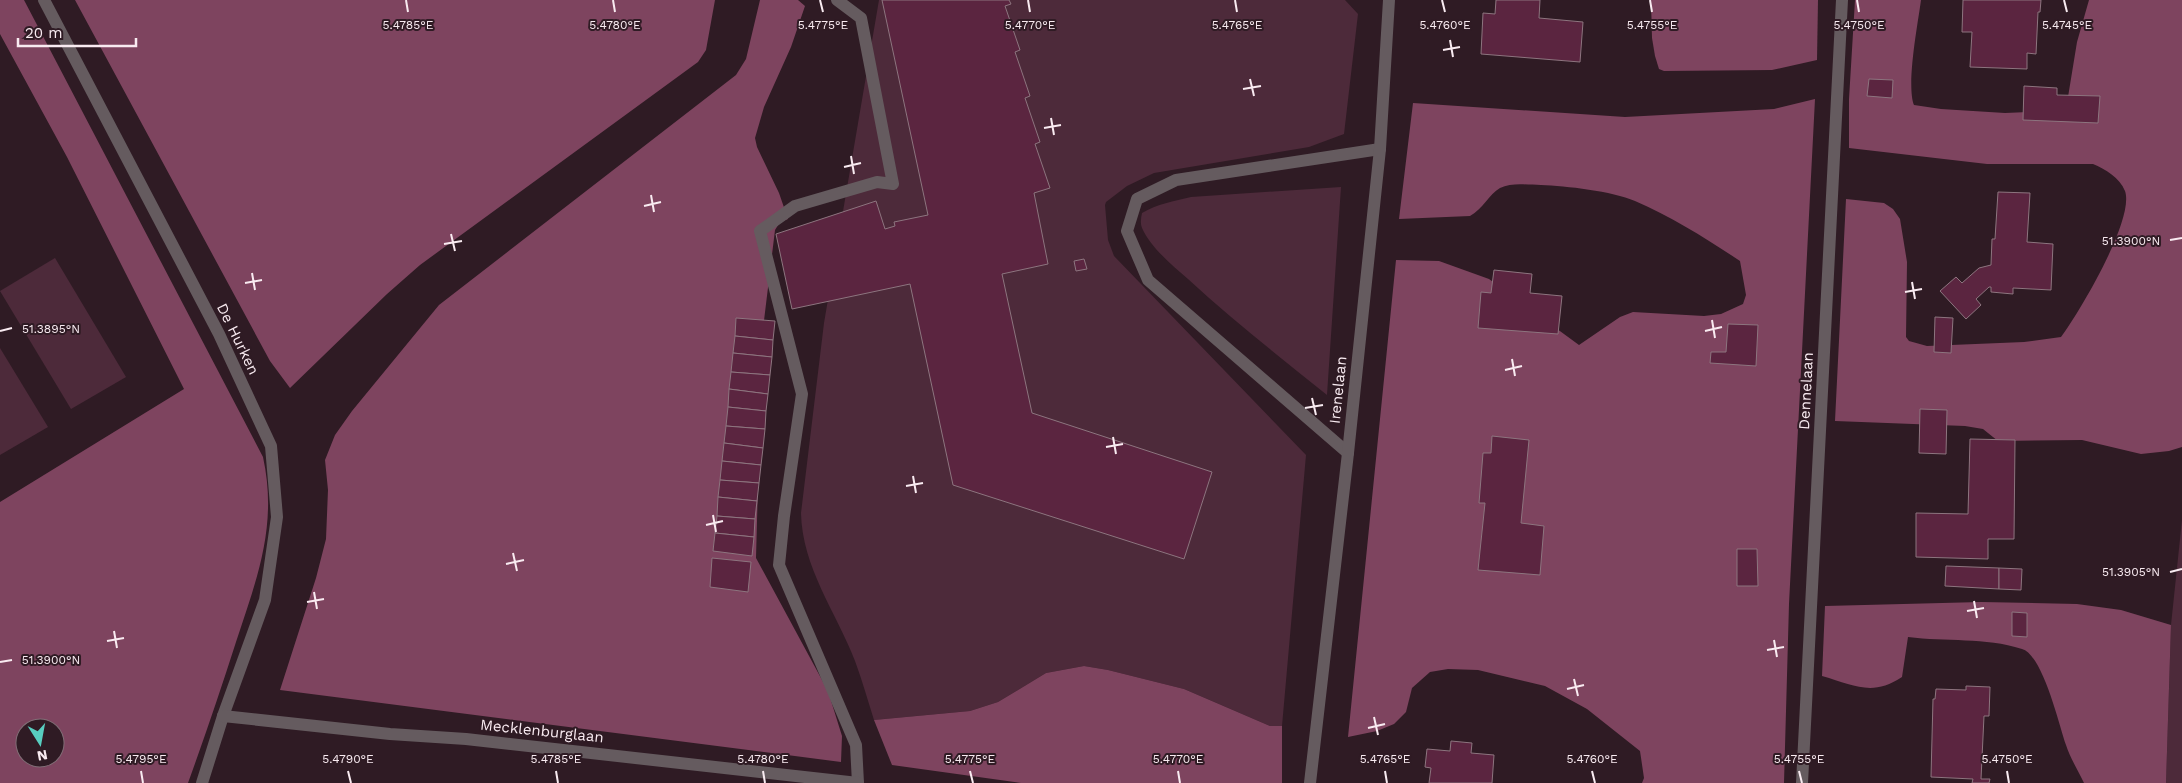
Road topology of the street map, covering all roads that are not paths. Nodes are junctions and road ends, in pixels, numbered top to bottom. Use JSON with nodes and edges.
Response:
{"nodes":[{"id":1,"x":44,"y":0,"type":"edge"},
{"id":2,"x":837,"y":0,"type":"edge"},
{"id":3,"x":1389,"y":0,"type":"edge"},
{"id":4,"x":1842,"y":0,"type":"edge"},
{"id":5,"x":1380,"y":149,"type":"junction"},
{"id":6,"x":1348,"y":453,"type":"junction"},
{"id":7,"x":223,"y":716,"type":"junction"},
{"id":8,"x":202,"y":783,"type":"edge"},
{"id":9,"x":858,"y":783,"type":"edge"},
{"id":10,"x":1310,"y":783,"type":"edge"},
{"id":11,"x":1802,"y":783,"type":"edge"}],
"edges":[{"from":1,"to":7,"type":"street","name":"De Hurken"},
{"from":2,"to":9,"type":"street"},
{"from":3,"to":5,"type":"street","name":"Irenelaan"},
{"from":4,"to":11,"type":"street","name":"Dennelaan"},
{"from":5,"to":6,"type":"street","name":"Irenelaan"},
{"from":5,"to":6,"type":"street"},
{"from":6,"to":10,"type":"street","name":"Irenelaan"},
{"from":7,"to":8,"type":"street","name":"De Hurken"},
{"from":7,"to":9,"type":"street","name":"Mecklenburglaan"}]}
